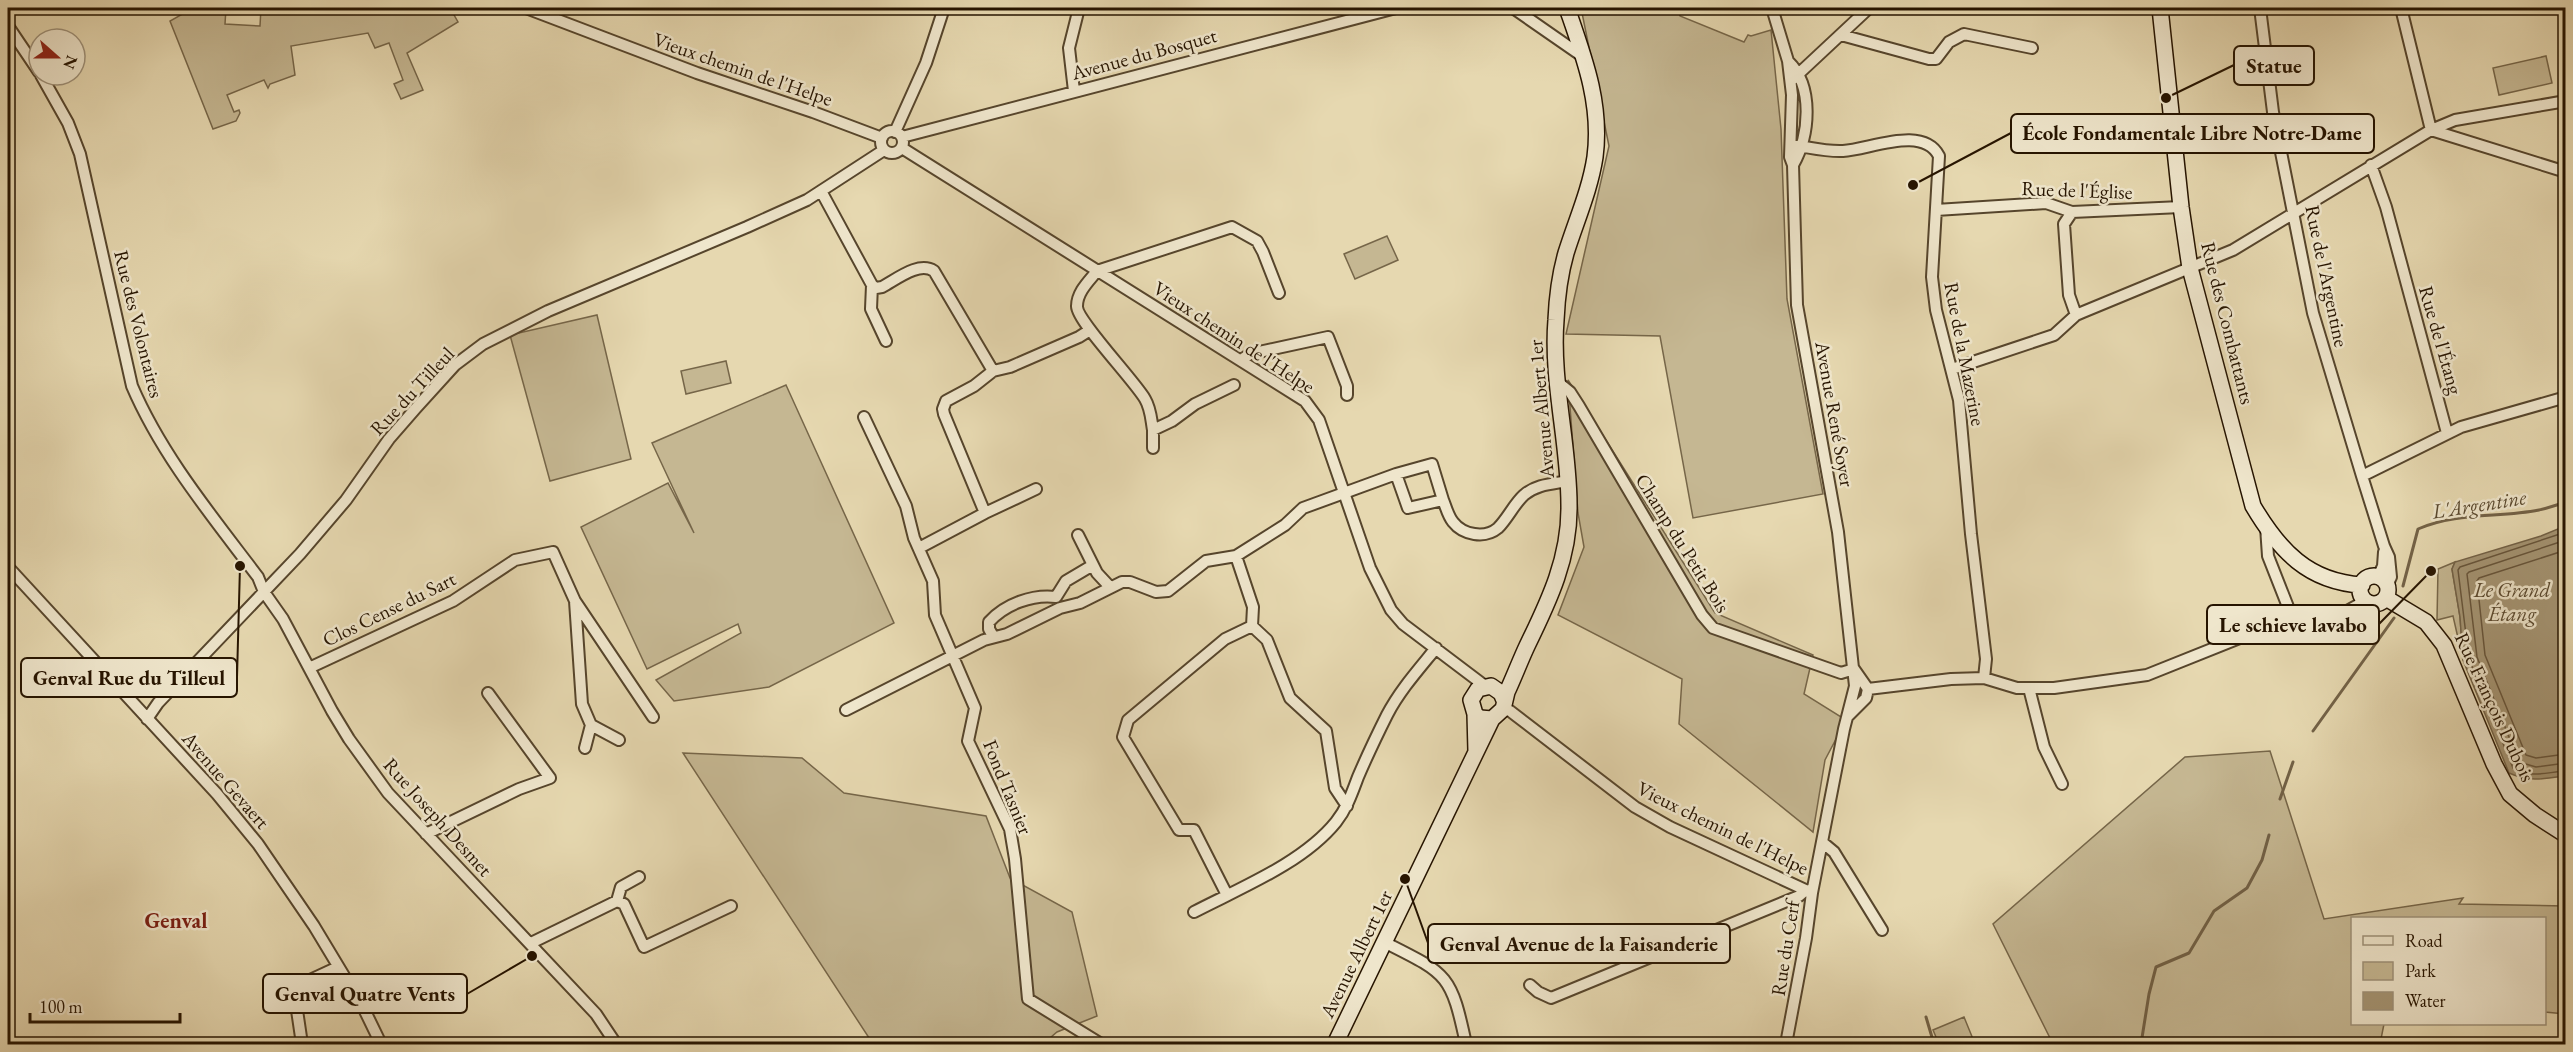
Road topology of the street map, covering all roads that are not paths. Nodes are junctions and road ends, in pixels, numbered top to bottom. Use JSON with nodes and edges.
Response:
{"nodes":[{"id":1,"x":526,"y":8,"type":"edge"},
{"id":2,"x":944,"y":8,"type":"edge"},
{"id":3,"x":1079,"y":8,"type":"edge"},
{"id":4,"x":1396,"y":8,"type":"edge"},
{"id":5,"x":1513,"y":8,"type":"edge"},
{"id":6,"x":1567,"y":8,"type":"edge"},
{"id":7,"x":1772,"y":8,"type":"edge"},
{"id":8,"x":1869,"y":8,"type":"edge"},
{"id":9,"x":2160,"y":8,"type":"edge"},
{"id":10,"x":2260,"y":8,"type":"edge"},
{"id":11,"x":2401,"y":8,"type":"edge"},
{"id":12,"x":8,"y":26,"type":"edge"},
{"id":13,"x":1841,"y":35,"type":"junction"},
{"id":14,"x":2032,"y":48,"type":"dead end"},
{"id":15,"x":27,"y":54,"type":"edge"},
{"id":16,"x":1585,"y":58,"type":"junction"},
{"id":17,"x":1795,"y":78,"type":"junction"},
{"id":18,"x":47,"y":87,"type":"edge"},
{"id":19,"x":1074,"y":91,"type":"junction"},
{"id":20,"x":2565,"y":101,"type":"edge"},
{"id":21,"x":2431,"y":130,"type":"junction"},
{"id":22,"x":882,"y":138,"type":"junction"},
{"id":23,"x":900,"y":139,"type":"junction"},
{"id":24,"x":1796,"y":146,"type":"junction"},
{"id":25,"x":884,"y":150,"type":"junction"},
{"id":26,"x":2371,"y":165,"type":"junction"},
{"id":27,"x":2565,"y":172,"type":"edge"},
{"id":28,"x":821,"y":191,"type":"junction"},
{"id":29,"x":2181,"y":207,"type":"junction"},
{"id":30,"x":1936,"y":210,"type":"junction"},
{"id":31,"x":2072,"y":212,"type":"junction"},
{"id":32,"x":2294,"y":213,"type":"junction"},
{"id":33,"x":2190,"y":268,"type":"junction"},
{"id":34,"x":1097,"y":271,"type":"junction"},
{"id":35,"x":872,"y":285,"type":"junction"},
{"id":36,"x":1279,"y":293,"type":"dead end"},
{"id":37,"x":2076,"y":315,"type":"junction"},
{"id":38,"x":1090,"y":330,"type":"junction"},
{"id":39,"x":886,"y":341,"type":"dead end"},
{"id":40,"x":1241,"y":360,"type":"junction"},
{"id":41,"x":1952,"y":369,"type":"junction"},
{"id":42,"x":993,"y":371,"type":"junction"},
{"id":43,"x":1559,"y":383,"type":"junction"},
{"id":44,"x":1234,"y":385,"type":"dead end"},
{"id":45,"x":1347,"y":395,"type":"dead end"},
{"id":46,"x":2565,"y":397,"type":"edge"},
{"id":47,"x":864,"y":417,"type":"dead end"},
{"id":48,"x":1153,"y":430,"type":"junction"},
{"id":49,"x":2447,"y":433,"type":"junction"},
{"id":50,"x":1153,"y":448,"type":"dead end"},
{"id":51,"x":1396,"y":474,"type":"junction"},
{"id":52,"x":2362,"y":476,"type":"junction"},
{"id":53,"x":1568,"y":482,"type":"junction"},
{"id":54,"x":1036,"y":489,"type":"dead end"},
{"id":55,"x":1345,"y":492,"type":"junction"},
{"id":56,"x":1443,"y":500,"type":"junction"},
{"id":57,"x":986,"y":513,"type":"junction"},
{"id":58,"x":2266,"y":527,"type":"junction"},
{"id":59,"x":1078,"y":534,"type":"dead end"},
{"id":60,"x":919,"y":548,"type":"junction"},
{"id":61,"x":1236,"y":556,"type":"junction"},
{"id":62,"x":1093,"y":565,"type":"junction"},
{"id":63,"x":8,"y":567,"type":"edge"},
{"id":64,"x":2362,"y":585,"type":"junction"},
{"id":65,"x":1110,"y":587,"type":"junction"},
{"id":66,"x":2384,"y":587,"type":"junction"},
{"id":67,"x":264,"y":591,"type":"junction"},
{"id":68,"x":1056,"y":597,"type":"junction"},
{"id":69,"x":575,"y":601,"type":"junction"},
{"id":70,"x":2365,"y":601,"type":"junction"},
{"id":71,"x":1063,"y":608,"type":"junction"},
{"id":72,"x":2292,"y":617,"type":"junction"},
{"id":73,"x":1252,"y":626,"type":"junction"},
{"id":74,"x":993,"y":636,"type":"junction"},
{"id":75,"x":1436,"y":648,"type":"junction"},
{"id":76,"x":952,"y":656,"type":"junction"},
{"id":77,"x":309,"y":668,"type":"junction"},
{"id":78,"x":1854,"y":669,"type":"junction"},
{"id":79,"x":1984,"y":678,"type":"junction"},
{"id":80,"x":2029,"y":688,"type":"junction"},
{"id":81,"x":1860,"y":692,"type":"junction"},
{"id":82,"x":488,"y":693,"type":"dead end"},
{"id":83,"x":1492,"y":699,"type":"junction"},
{"id":84,"x":846,"y":710,"type":"dead end"},
{"id":85,"x":1475,"y":714,"type":"junction"},
{"id":86,"x":653,"y":717,"type":"dead end"},
{"id":87,"x":147,"y":719,"type":"junction"},
{"id":88,"x":591,"y":725,"type":"junction"},
{"id":89,"x":619,"y":740,"type":"dead end"},
{"id":90,"x":585,"y":748,"type":"dead end"},
{"id":91,"x":1476,"y":751,"type":"junction"},
{"id":92,"x":2062,"y":784,"type":"dead end"},
{"id":93,"x":1347,"y":806,"type":"junction"},
{"id":94,"x":426,"y":834,"type":"junction"},
{"id":95,"x":2565,"y":835,"type":"edge"},
{"id":96,"x":1822,"y":842,"type":"junction"},
{"id":97,"x":639,"y":877,"type":"dead end"},
{"id":98,"x":1809,"y":891,"type":"junction"},
{"id":99,"x":1227,"y":895,"type":"junction"},
{"id":100,"x":617,"y":901,"type":"junction"},
{"id":101,"x":731,"y":906,"type":"dead end"},
{"id":102,"x":1194,"y":912,"type":"dead end"},
{"id":103,"x":1882,"y":930,"type":"dead end"},
{"id":104,"x":1384,"y":942,"type":"junction"},
{"id":105,"x":531,"y":943,"type":"junction"},
{"id":106,"x":338,"y":967,"type":"junction"},
{"id":107,"x":1530,"y":985,"type":"dead end"},
{"id":108,"x":302,"y":1044,"type":"edge"},
{"id":109,"x":381,"y":1044,"type":"edge"},
{"id":110,"x":616,"y":1044,"type":"edge"},
{"id":111,"x":1101,"y":1044,"type":"edge"},
{"id":112,"x":1335,"y":1044,"type":"edge"},
{"id":113,"x":1466,"y":1044,"type":"edge"},
{"id":114,"x":1786,"y":1044,"type":"edge"}],
"edges":[{"from":1,"to":22,"type":"street","name":"Vieux chemin de l'Helpe"},
{"from":2,"to":23,"type":"street"},
{"from":3,"to":19,"type":"street"},
{"from":4,"to":19,"type":"street","name":"Avenue du Bosquet"},
{"from":5,"to":16,"type":"street"},
{"from":6,"to":16,"type":"main road","name":"Avenue Albert 1er"},
{"from":7,"to":17,"type":"street","name":"Avenue René Soyer"},
{"from":8,"to":13,"type":"street"},
{"from":9,"to":29,"type":"main road","name":"Rue des Combattants"},
{"from":10,"to":32,"type":"street","name":"Rue de l'Argentine"},
{"from":11,"to":21,"type":"street"},
{"from":12,"to":15,"type":"street","name":"Rue des Volontaires"},
{"from":13,"to":14,"type":"street"},
{"from":13,"to":17,"type":"street"},
{"from":16,"to":43,"type":"main road","name":"Avenue Albert 1er"},
{"from":17,"to":24,"type":"street","name":"Avenue René Soyer"},
{"from":18,"to":67,"type":"street","name":"Rue des Volontaires"},
{"from":19,"to":23,"type":"street","name":"Avenue du Bosquet"},
{"from":20,"to":21,"type":"street"},
{"from":21,"to":26,"type":"street"},
{"from":21,"to":27,"type":"street"},
{"from":22,"to":23,"type":"street"},
{"from":22,"to":25,"type":"street"},
{"from":23,"to":25,"type":"street"},
{"from":23,"to":34,"type":"street","name":"Vieux chemin de l'Helpe"},
{"from":24,"to":30,"type":"street","name":"Rue de la Mazerine"},
{"from":24,"to":78,"type":"street","name":"Avenue René Soyer"},
{"from":25,"to":28,"type":"street","name":"Rue du Tilleul"},
{"from":26,"to":32,"type":"street"},
{"from":26,"to":49,"type":"street","name":"Rue de l'Étang"},
{"from":28,"to":35,"type":"street"},
{"from":28,"to":67,"type":"street","name":"Rue du Tilleul"},
{"from":29,"to":31,"type":"street","name":"Rue de l'Église"},
{"from":29,"to":33,"type":"main road","name":"Rue des Combattants"},
{"from":30,"to":31,"type":"street","name":"Rue de l'Église"},
{"from":30,"to":41,"type":"street","name":"Rue de la Mazerine"},
{"from":31,"to":37,"type":"street"},
{"from":32,"to":33,"type":"street"},
{"from":32,"to":52,"type":"street","name":"Rue de l'Argentine"},
{"from":33,"to":37,"type":"street"},
{"from":33,"to":58,"type":"main road","name":"Rue des Combattants"},
{"from":34,"to":36,"type":"street"},
{"from":34,"to":38,"type":"street"},
{"from":34,"to":40,"type":"street","name":"Vieux chemin de l'Helpe"},
{"from":35,"to":39,"type":"street"},
{"from":35,"to":42,"type":"street"},
{"from":37,"to":41,"type":"street"},
{"from":38,"to":42,"type":"street"},
{"from":38,"to":48,"type":"street"},
{"from":40,"to":45,"type":"street"},
{"from":40,"to":55,"type":"street","name":"Vieux chemin de l'Helpe"},
{"from":41,"to":79,"type":"street","name":"Rue de la Mazerine"},
{"from":42,"to":57,"type":"street"},
{"from":43,"to":53,"type":"main road","name":"Avenue Albert 1er"},
{"from":43,"to":78,"type":"street","name":"Champ du Petit Bois"},
{"from":44,"to":48,"type":"street"},
{"from":46,"to":49,"type":"street"},
{"from":47,"to":60,"type":"street","name":"Fond Tasnier"},
{"from":48,"to":50,"type":"street"},
{"from":49,"to":52,"type":"street"},
{"from":51,"to":55,"type":"street"},
{"from":51,"to":56,"type":"street"},
{"from":51,"to":56,"type":"street"},
{"from":52,"to":66,"type":"street","name":"Rue de l'Argentine"},
{"from":53,"to":56,"type":"street"},
{"from":53,"to":83,"type":"main road","name":"Avenue Albert 1er"},
{"from":54,"to":57,"type":"street"},
{"from":55,"to":61,"type":"street"},
{"from":55,"to":75,"type":"street","name":"Vieux chemin de l'Helpe"},
{"from":57,"to":60,"type":"street"},
{"from":58,"to":64,"type":"main road","name":"Rue des Combattants"},
{"from":58,"to":72,"type":"street"},
{"from":59,"to":62,"type":"street"},
{"from":60,"to":76,"type":"street","name":"Fond Tasnier"},
{"from":61,"to":65,"type":"street"},
{"from":61,"to":73,"type":"street"},
{"from":62,"to":65,"type":"street"},
{"from":62,"to":68,"type":"street"},
{"from":63,"to":87,"type":"street","name":"Avenue Gevaert"},
{"from":64,"to":66,"type":"main road"},
{"from":64,"to":70,"type":"main road"},
{"from":65,"to":71,"type":"street"},
{"from":66,"to":70,"type":"main road"},
{"from":66,"to":95,"type":"main road","name":"Rue François Dubois"},
{"from":67,"to":77,"type":"street","name":"Rue Joseph Desmet"},
{"from":67,"to":87,"type":"street","name":"Rue du Tilleul"},
{"from":68,"to":71,"type":"street"},
{"from":68,"to":74,"type":"street"},
{"from":69,"to":77,"type":"street","name":"Clos Cense du Sart"},
{"from":69,"to":86,"type":"street"},
{"from":69,"to":88,"type":"street"},
{"from":70,"to":72,"type":"street"},
{"from":71,"to":74,"type":"street"},
{"from":72,"to":80,"type":"street"},
{"from":73,"to":93,"type":"street"},
{"from":73,"to":99,"type":"street"},
{"from":74,"to":76,"type":"street"},
{"from":75,"to":83,"type":"street","name":"Vieux chemin de l'Helpe"},
{"from":75,"to":93,"type":"street"},
{"from":76,"to":84,"type":"street"},
{"from":76,"to":111,"type":"street","name":"Fond Tasnier"},
{"from":77,"to":94,"type":"street","name":"Rue Joseph Desmet"},
{"from":78,"to":81,"type":"street","name":"Avenue René Soyer"},
{"from":79,"to":80,"type":"street"},
{"from":79,"to":81,"type":"street"},
{"from":80,"to":92,"type":"street"},
{"from":81,"to":96,"type":"street","name":"Rue du Cerf"},
{"from":82,"to":94,"type":"street"},
{"from":83,"to":85,"type":"main road"},
{"from":83,"to":85,"type":"main road","name":"Avenue Albert 1er"},
{"from":83,"to":91,"type":"main road","name":"Avenue Albert 1er"},
{"from":83,"to":98,"type":"street","name":"Vieux chemin de l'Helpe"},
{"from":85,"to":91,"type":"main road","name":"Avenue Albert 1er"},
{"from":87,"to":106,"type":"street","name":"Avenue Gevaert"},
{"from":88,"to":89,"type":"street"},
{"from":88,"to":90,"type":"street"},
{"from":91,"to":104,"type":"main road","name":"Avenue Albert 1er"},
{"from":93,"to":99,"type":"street"},
{"from":94,"to":105,"type":"street","name":"Rue Joseph Desmet"},
{"from":96,"to":98,"type":"street","name":"Rue du Cerf"},
{"from":96,"to":103,"type":"street"},
{"from":97,"to":100,"type":"street"},
{"from":98,"to":107,"type":"street","name":"Rue du Cerf"},
{"from":98,"to":114,"type":"street","name":"Rue du Cerf"},
{"from":99,"to":102,"type":"street"},
{"from":100,"to":101,"type":"street"},
{"from":100,"to":105,"type":"street"},
{"from":104,"to":112,"type":"main road","name":"Avenue Albert 1er"},
{"from":104,"to":113,"type":"street"},
{"from":105,"to":110,"type":"street","name":"Rue Joseph Desmet"},
{"from":106,"to":108,"type":"street"},
{"from":106,"to":109,"type":"street","name":"Avenue Gevaert"}]}
